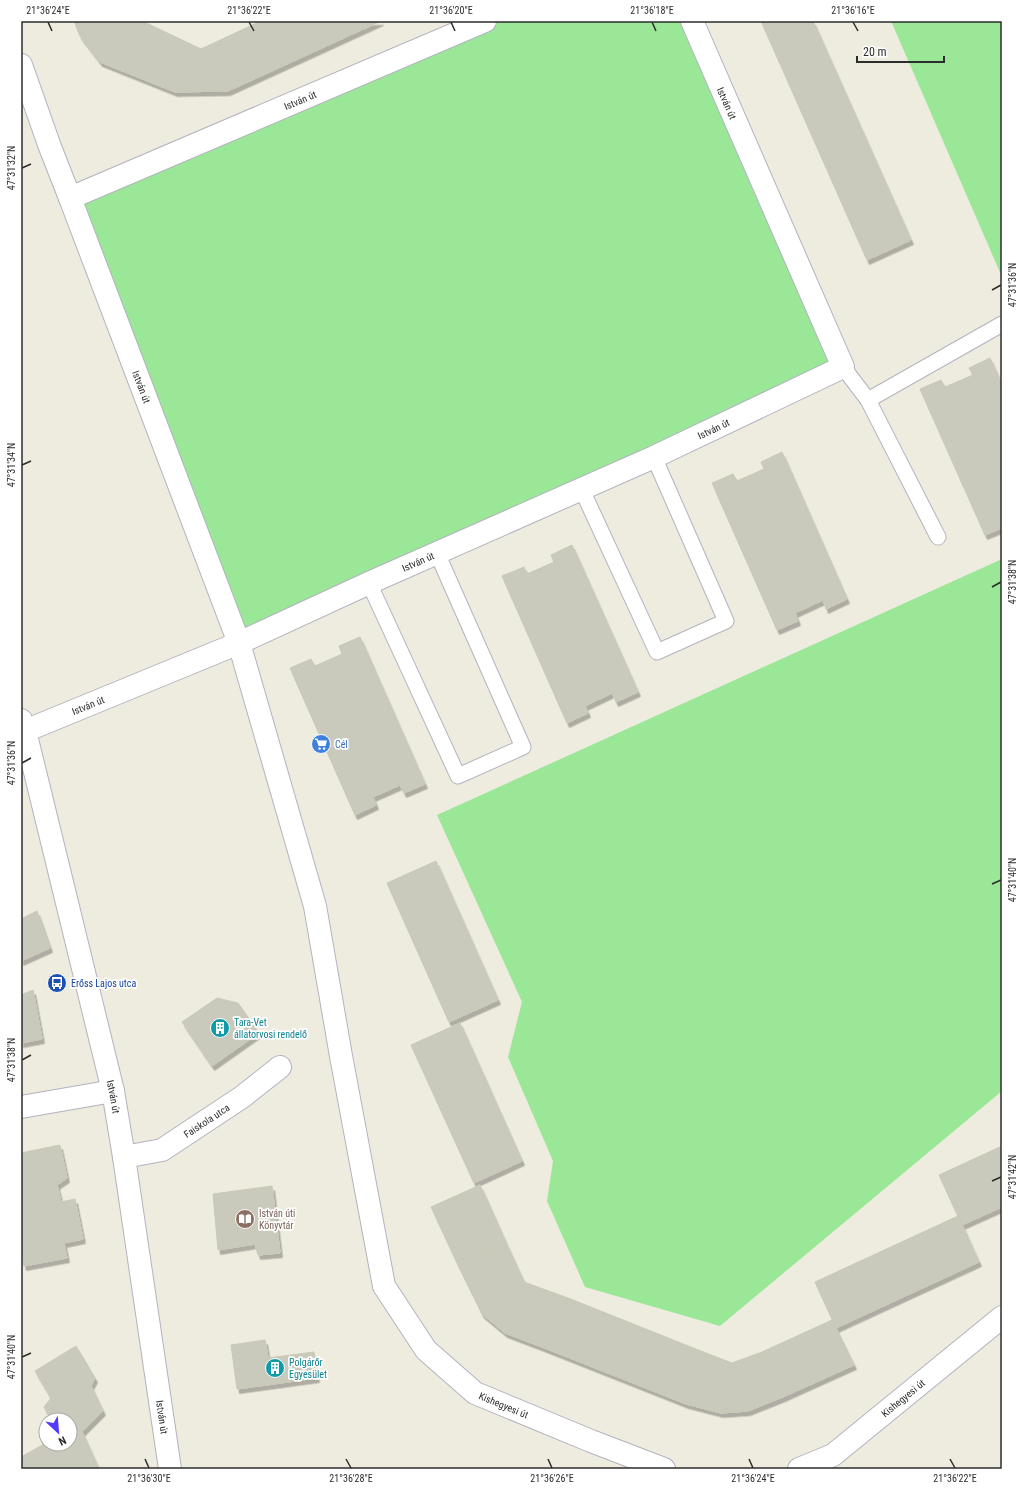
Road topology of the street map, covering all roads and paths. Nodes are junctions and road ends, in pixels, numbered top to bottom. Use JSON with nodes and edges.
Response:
{"nodes":[{"id":1,"x":485,"y":21,"type":"edge"},
{"id":2,"x":692,"y":21,"type":"edge"},
{"id":3,"x":21,"y":66,"type":"edge"},
{"id":4,"x":70,"y":198,"type":"junction"},
{"id":5,"x":1002,"y":324,"type":"edge"},
{"id":6,"x":843,"y":367,"type":"junction"},
{"id":7,"x":868,"y":400,"type":"junction"},
{"id":8,"x":654,"y":457,"type":"junction"},
{"id":9,"x":582,"y":490,"type":"junction"},
{"id":10,"x":938,"y":537,"type":"dead end"},
{"id":11,"x":437,"y":554,"type":"junction"},
{"id":12,"x":369,"y":583,"type":"junction"},
{"id":13,"x":239,"y":643,"type":"junction"},
{"id":14,"x":23,"y":725,"type":"edge"},
{"id":15,"x":280,"y":1067,"type":"dead end"},
{"id":16,"x":113,"y":1091,"type":"junction"},
{"id":17,"x":21,"y":1107,"type":"edge"},
{"id":18,"x":124,"y":1157,"type":"junction"},
{"id":19,"x":384,"y":1286,"type":"joint"},
{"id":20,"x":1002,"y":1317,"type":"edge"},
{"id":21,"x":170,"y":1469,"type":"edge"},
{"id":22,"x":664,"y":1469,"type":"edge"},
{"id":23,"x":799,"y":1469,"type":"edge"}],
"edges":[{"from":1,"to":4,"type":"street","name":"István út"},
{"from":2,"to":6,"type":"street","name":"István út"},
{"from":3,"to":4,"type":"street","name":"István út"},
{"from":4,"to":13,"type":"street","name":"István út"},
{"from":5,"to":7,"type":"lane"},
{"from":6,"to":7,"type":"lane"},
{"from":6,"to":8,"type":"street","name":"István út"},
{"from":7,"to":10,"type":"lane"},
{"from":8,"to":9,"type":"street","name":"István út"},
{"from":8,"to":9,"type":"lane"},
{"from":9,"to":11,"type":"street","name":"István út"},
{"from":11,"to":12,"type":"street","name":"István út"},
{"from":11,"to":12,"type":"lane"},
{"from":12,"to":13,"type":"street","name":"István út"},
{"from":13,"to":14,"type":"street","name":"István út"},
{"from":13,"to":19,"type":"street","name":"István út"},
{"from":14,"to":16,"type":"street","name":"István út"},
{"from":15,"to":18,"type":"street","name":"Faiskola utca"},
{"from":16,"to":17,"type":"street"},
{"from":16,"to":18,"type":"street","name":"István út"},
{"from":18,"to":21,"type":"street","name":"István út"},
{"from":19,"to":22,"type":"street","name":"Kishegyesi út"},
{"from":20,"to":23,"type":"street","name":"Kishegyesi út"}]}
